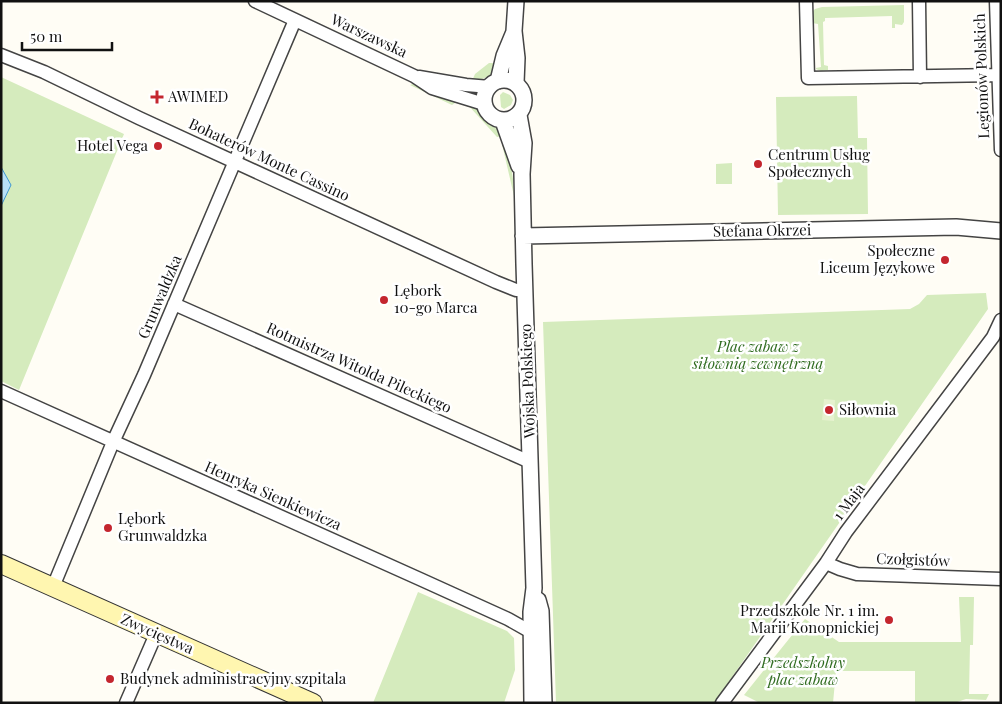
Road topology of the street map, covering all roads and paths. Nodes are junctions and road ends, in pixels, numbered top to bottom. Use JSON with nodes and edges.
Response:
{"nodes":[{"id":1,"x":255,"y":1,"type":"edge"},
{"id":2,"x":516,"y":1,"type":"edge"},
{"id":3,"x":806,"y":1,"type":"edge"},
{"id":4,"x":919,"y":1,"type":"edge"},
{"id":5,"x":996,"y":1,"type":"edge"},
{"id":6,"x":295,"y":20,"type":"junction"},
{"id":7,"x":514,"y":31,"type":"junction"},
{"id":8,"x":1,"y":55,"type":"edge"},
{"id":9,"x":999,"y":69,"type":"edge"},
{"id":10,"x":414,"y":76,"type":"junction"},
{"id":11,"x":920,"y":77,"type":"junction"},
{"id":12,"x":516,"y":83,"type":"junction"},
{"id":13,"x":494,"y":84,"type":"junction"},
{"id":14,"x":484,"y":104,"type":"junction"},
{"id":15,"x":519,"y":115,"type":"junction"},
{"id":16,"x":503,"y":121,"type":"junction"},
{"id":17,"x":1001,"y":150,"type":"edge"},
{"id":18,"x":236,"y":161,"type":"junction"},
{"id":19,"x":522,"y":174,"type":"junction"},
{"id":20,"x":1001,"y":230,"type":"edge"},
{"id":21,"x":523,"y":236,"type":"junction"},
{"id":22,"x":525,"y":290,"type":"junction"},
{"id":23,"x":174,"y":304,"type":"junction"},
{"id":24,"x":1001,"y":320,"type":"edge"},
{"id":25,"x":1,"y":391,"type":"edge"},
{"id":26,"x":113,"y":442,"type":"junction"},
{"id":27,"x":530,"y":462,"type":"junction"},
{"id":28,"x":826,"y":563,"type":"junction"},
{"id":29,"x":1,"y":564,"type":"edge"},
{"id":30,"x":1001,"y":579,"type":"edge"},
{"id":31,"x":53,"y":587,"type":"junction"},
{"id":32,"x":534,"y":588,"type":"junction"},
{"id":33,"x":531,"y":632,"type":"junction"},
{"id":34,"x":156,"y":634,"type":"junction"},
{"id":35,"x":126,"y":703,"type":"edge"},
{"id":36,"x":313,"y":703,"type":"edge"},
{"id":37,"x":532,"y":703,"type":"edge"},
{"id":38,"x":544,"y":703,"type":"edge"},
{"id":39,"x":722,"y":703,"type":"edge"}],
"edges":[{"from":1,"to":6,"type":"street","name":"Warszawska"},
{"from":2,"to":7,"type":"street"},
{"from":3,"to":11,"type":"street"},
{"from":4,"to":11,"type":"street"},
{"from":5,"to":9,"type":"street","name":"Legionów Polskich"},
{"from":6,"to":10,"type":"street","name":"Warszawska"},
{"from":6,"to":18,"type":"street","name":"Grunwaldzka"},
{"from":7,"to":12,"type":"street"},
{"from":7,"to":13,"type":"street"},
{"from":8,"to":18,"type":"street","name":"Bohaterów Monte Cassino"},
{"from":9,"to":11,"type":"street"},
{"from":9,"to":17,"type":"street","name":"Legionów Polskich"},
{"from":10,"to":13,"type":"street","name":"Warszawska"},
{"from":10,"to":14,"type":"street","name":"Warszawska"},
{"from":12,"to":13,"type":"street"},
{"from":12,"to":15,"type":"street"},
{"from":13,"to":14,"type":"street"},
{"from":14,"to":16,"type":"street"},
{"from":15,"to":16,"type":"street"},
{"from":15,"to":19,"type":"street","name":"Wojska Polskiego"},
{"from":16,"to":19,"type":"street","name":"Wojska Polskiego"},
{"from":18,"to":22,"type":"street","name":"Bohaterów Monte Cassino"},
{"from":18,"to":23,"type":"street","name":"Grunwaldzka"},
{"from":19,"to":21,"type":"street","name":"Wojska Polskiego"},
{"from":20,"to":21,"type":"street","name":"Stefana Okrzei"},
{"from":21,"to":22,"type":"street","name":"Wojska Polskiego"},
{"from":22,"to":27,"type":"street","name":"Wojska Polskiego"},
{"from":23,"to":26,"type":"street","name":"Grunwaldzka"},
{"from":23,"to":27,"type":"street","name":"Rotmistrza Witolda Pileckiego"},
{"from":24,"to":28,"type":"street","name":"1 Maja"},
{"from":25,"to":26,"type":"street","name":"Henryka Sienkiewicza"},
{"from":26,"to":31,"type":"street","name":"Grunwaldzka"},
{"from":26,"to":33,"type":"street","name":"Henryka Sienkiewicza"},
{"from":27,"to":32,"type":"street","name":"Wojska Polskiego"},
{"from":28,"to":30,"type":"street","name":"Czołgistów"},
{"from":28,"to":39,"type":"street","name":"1 Maja"},
{"from":29,"to":31,"type":"main road","name":"Zwycięstwa"},
{"from":31,"to":34,"type":"main road","name":"Zwycięstwa"},
{"from":32,"to":33,"type":"street","name":"Wojska Polskiego"},
{"from":32,"to":38,"type":"street","name":"Wojska Polskiego"},
{"from":33,"to":37,"type":"street","name":"Wojska Polskiego"},
{"from":34,"to":35,"type":"street"},
{"from":34,"to":36,"type":"main road","name":"Zwycięstwa"}]}
